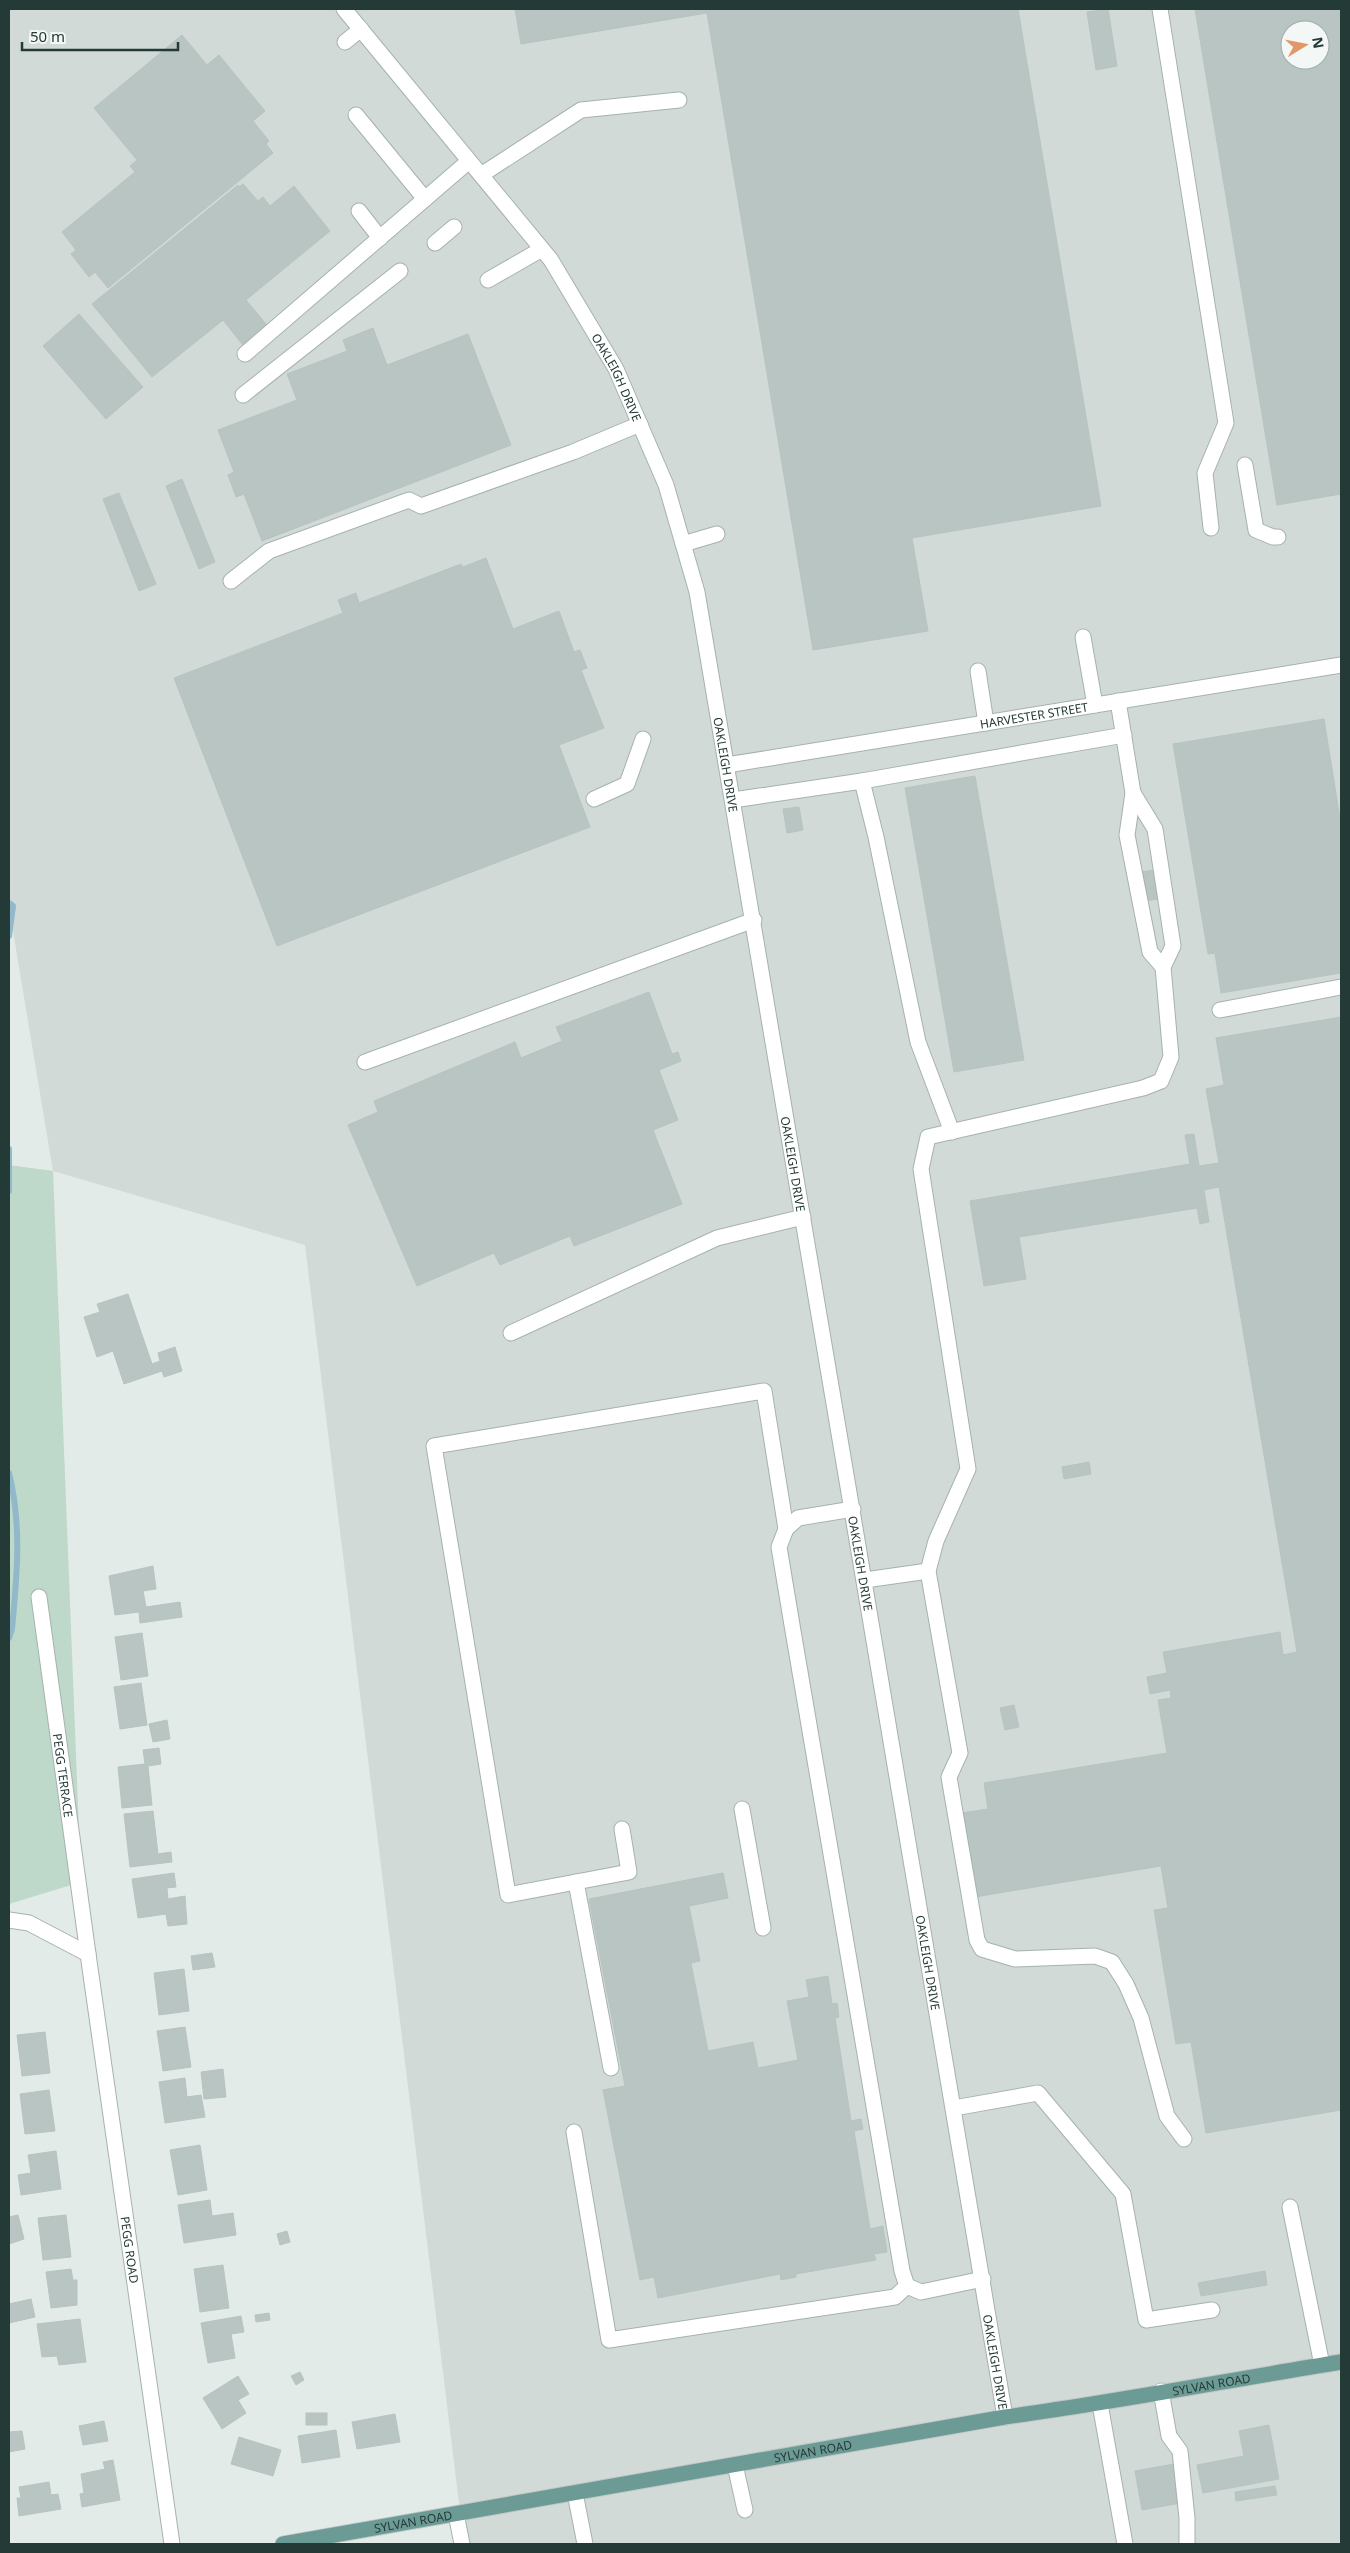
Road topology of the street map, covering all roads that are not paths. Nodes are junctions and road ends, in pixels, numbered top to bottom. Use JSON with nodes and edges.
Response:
{"nodes":[{"id":1,"x":344,"y":9,"type":"edge"},
{"id":2,"x":1160,"y":9,"type":"edge"},
{"id":3,"x":361,"y":30,"type":"junction"},
{"id":4,"x":346,"y":42,"type":"dead end"},
{"id":5,"x":679,"y":100,"type":"dead end"},
{"id":6,"x":356,"y":115,"type":"dead end"},
{"id":7,"x":469,"y":161,"type":"junction"},
{"id":8,"x":481,"y":175,"type":"junction"},
{"id":9,"x":425,"y":199,"type":"junction"},
{"id":10,"x":359,"y":211,"type":"dead end"},
{"id":11,"x":454,"y":228,"type":"dead end"},
{"id":12,"x":380,"y":238,"type":"junction"},
{"id":13,"x":435,"y":243,"type":"dead end"},
{"id":14,"x":542,"y":249,"type":"junction"},
{"id":15,"x":400,"y":271,"type":"dead end"},
{"id":16,"x":488,"y":280,"type":"dead end"},
{"id":17,"x":245,"y":354,"type":"dead end"},
{"id":18,"x":243,"y":395,"type":"dead end"},
{"id":19,"x":640,"y":424,"type":"junction"},
{"id":20,"x":1245,"y":465,"type":"dead end"},
{"id":21,"x":1211,"y":528,"type":"dead end"},
{"id":22,"x":717,"y":534,"type":"dead end"},
{"id":23,"x":1278,"y":537,"type":"dead end"},
{"id":24,"x":683,"y":544,"type":"junction"},
{"id":25,"x":231,"y":581,"type":"dead end"},
{"id":26,"x":1084,"y":637,"type":"dead end"},
{"id":27,"x":1341,"y":665,"type":"edge"},
{"id":28,"x":978,"y":671,"type":"dead end"},
{"id":29,"x":1118,"y":701,"type":"junction"},
{"id":30,"x":1096,"y":705,"type":"junction"},
{"id":31,"x":986,"y":723,"type":"junction"},
{"id":32,"x":1124,"y":735,"type":"junction"},
{"id":33,"x":643,"y":739,"type":"dead end"},
{"id":34,"x":727,"y":765,"type":"junction"},
{"id":35,"x":862,"y":782,"type":"junction"},
{"id":36,"x":1133,"y":793,"type":"junction"},
{"id":37,"x":594,"y":800,"type":"dead end"},
{"id":38,"x":733,"y":800,"type":"junction"},
{"id":39,"x":754,"y":920,"type":"junction"},
{"id":40,"x":1163,"y":967,"type":"junction"},
{"id":41,"x":1341,"y":987,"type":"edge"},
{"id":42,"x":1220,"y":1010,"type":"dead end"},
{"id":43,"x":365,"y":1062,"type":"dead end"},
{"id":44,"x":952,"y":1132,"type":"junction"},
{"id":45,"x":804,"y":1217,"type":"junction"},
{"id":46,"x":511,"y":1333,"type":"dead end"},
{"id":47,"x":853,"y":1509,"type":"junction"},
{"id":48,"x":786,"y":1529,"type":"junction"},
{"id":49,"x":928,"y":1571,"type":"junction"},
{"id":50,"x":865,"y":1580,"type":"junction"},
{"id":51,"x":40,"y":1597,"type":"dead end"},
{"id":52,"x":742,"y":1809,"type":"dead end"},
{"id":53,"x":622,"y":1829,"type":"dead end"},
{"id":54,"x":576,"y":1882,"type":"junction"},
{"id":55,"x":9,"y":1920,"type":"edge"},
{"id":56,"x":764,"y":1928,"type":"dead end"},
{"id":57,"x":88,"y":1954,"type":"junction"},
{"id":58,"x":611,"y":2068,"type":"dead end"},
{"id":59,"x":954,"y":2108,"type":"junction"},
{"id":60,"x":574,"y":2132,"type":"dead end"},
{"id":61,"x":1184,"y":2139,"type":"dead end"},
{"id":62,"x":1290,"y":2207,"type":"dead end"},
{"id":63,"x":983,"y":2279,"type":"junction"},
{"id":64,"x":907,"y":2286,"type":"junction"},
{"id":65,"x":1212,"y":2310,"type":"dead end"},
{"id":66,"x":1341,"y":2362,"type":"edge"},
{"id":67,"x":1322,"y":2365,"type":"junction"},
{"id":68,"x":1161,"y":2391,"type":"junction"},
{"id":69,"x":1100,"y":2404,"type":"junction"},
{"id":70,"x":1005,"y":2417,"type":"junction"},
{"id":71,"x":735,"y":2465,"type":"junction"},
{"id":72,"x":575,"y":2493,"type":"junction"},
{"id":73,"x":745,"y":2510,"type":"dead end"},
{"id":74,"x":456,"y":2514,"type":"junction"},
{"id":75,"x":172,"y":2544,"type":"edge"},
{"id":76,"x":283,"y":2544,"type":"edge"},
{"id":77,"x":462,"y":2544,"type":"edge"},
{"id":78,"x":585,"y":2544,"type":"edge"},
{"id":79,"x":1125,"y":2544,"type":"edge"},
{"id":80,"x":1187,"y":2544,"type":"edge"}],
"edges":[{"from":1,"to":3,"type":"street","name":"OAKLEIGH DRIVE"},
{"from":2,"to":21,"type":"street"},
{"from":3,"to":4,"type":"street"},
{"from":3,"to":7,"type":"street","name":"OAKLEIGH DRIVE"},
{"from":5,"to":8,"type":"street"},
{"from":6,"to":9,"type":"street"},
{"from":7,"to":8,"type":"street","name":"OAKLEIGH DRIVE"},
{"from":7,"to":9,"type":"street"},
{"from":8,"to":14,"type":"street","name":"OAKLEIGH DRIVE"},
{"from":9,"to":12,"type":"street"},
{"from":10,"to":12,"type":"street"},
{"from":11,"to":13,"type":"street"},
{"from":12,"to":17,"type":"street"},
{"from":14,"to":16,"type":"street"},
{"from":14,"to":19,"type":"street","name":"OAKLEIGH DRIVE"},
{"from":15,"to":18,"type":"street"},
{"from":19,"to":24,"type":"street","name":"OAKLEIGH DRIVE"},
{"from":19,"to":25,"type":"street"},
{"from":20,"to":23,"type":"street"},
{"from":22,"to":24,"type":"street"},
{"from":24,"to":34,"type":"street","name":"OAKLEIGH DRIVE"},
{"from":26,"to":30,"type":"street"},
{"from":27,"to":29,"type":"street","name":"HARVESTER STREET"},
{"from":28,"to":31,"type":"street"},
{"from":29,"to":30,"type":"street","name":"HARVESTER STREET"},
{"from":29,"to":32,"type":"street"},
{"from":30,"to":31,"type":"street","name":"HARVESTER STREET"},
{"from":31,"to":34,"type":"street","name":"HARVESTER STREET"},
{"from":32,"to":35,"type":"street"},
{"from":32,"to":36,"type":"street"},
{"from":33,"to":37,"type":"street"},
{"from":34,"to":38,"type":"street","name":"OAKLEIGH DRIVE"},
{"from":35,"to":38,"type":"street"},
{"from":35,"to":44,"type":"street"},
{"from":36,"to":40,"type":"street"},
{"from":36,"to":40,"type":"street"},
{"from":38,"to":39,"type":"street","name":"OAKLEIGH DRIVE"},
{"from":39,"to":43,"type":"street"},
{"from":39,"to":45,"type":"street","name":"OAKLEIGH DRIVE"},
{"from":40,"to":44,"type":"street"},
{"from":41,"to":42,"type":"street"},
{"from":44,"to":49,"type":"street"},
{"from":45,"to":46,"type":"street"},
{"from":45,"to":47,"type":"street","name":"OAKLEIGH DRIVE"},
{"from":47,"to":48,"type":"street"},
{"from":47,"to":50,"type":"street","name":"OAKLEIGH DRIVE"},
{"from":48,"to":54,"type":"street"},
{"from":48,"to":64,"type":"street"},
{"from":49,"to":50,"type":"street"},
{"from":49,"to":61,"type":"street"},
{"from":50,"to":59,"type":"street","name":"OAKLEIGH DRIVE"},
{"from":51,"to":57,"type":"street","name":"PEGG TERRACE"},
{"from":52,"to":56,"type":"street"},
{"from":53,"to":54,"type":"street"},
{"from":54,"to":58,"type":"street"},
{"from":55,"to":57,"type":"street"},
{"from":57,"to":75,"type":"street","name":"PEGG ROAD"},
{"from":59,"to":63,"type":"street","name":"OAKLEIGH DRIVE"},
{"from":59,"to":65,"type":"street"},
{"from":60,"to":64,"type":"street"},
{"from":62,"to":67,"type":"street"},
{"from":63,"to":64,"type":"street"},
{"from":63,"to":70,"type":"street","name":"OAKLEIGH DRIVE"},
{"from":66,"to":67,"type":"main road","name":"SYLVAN ROAD"},
{"from":67,"to":68,"type":"main road","name":"SYLVAN ROAD"},
{"from":68,"to":69,"type":"main road","name":"SYLVAN ROAD"},
{"from":68,"to":80,"type":"street"},
{"from":69,"to":70,"type":"main road","name":"SYLVAN ROAD"},
{"from":69,"to":79,"type":"street"},
{"from":70,"to":71,"type":"main road","name":"SYLVAN ROAD"},
{"from":71,"to":72,"type":"main road","name":"SYLVAN ROAD"},
{"from":71,"to":73,"type":"street"},
{"from":72,"to":74,"type":"main road","name":"SYLVAN ROAD"},
{"from":72,"to":78,"type":"street"},
{"from":74,"to":76,"type":"main road","name":"SYLVAN ROAD"},
{"from":74,"to":77,"type":"street"}]}
